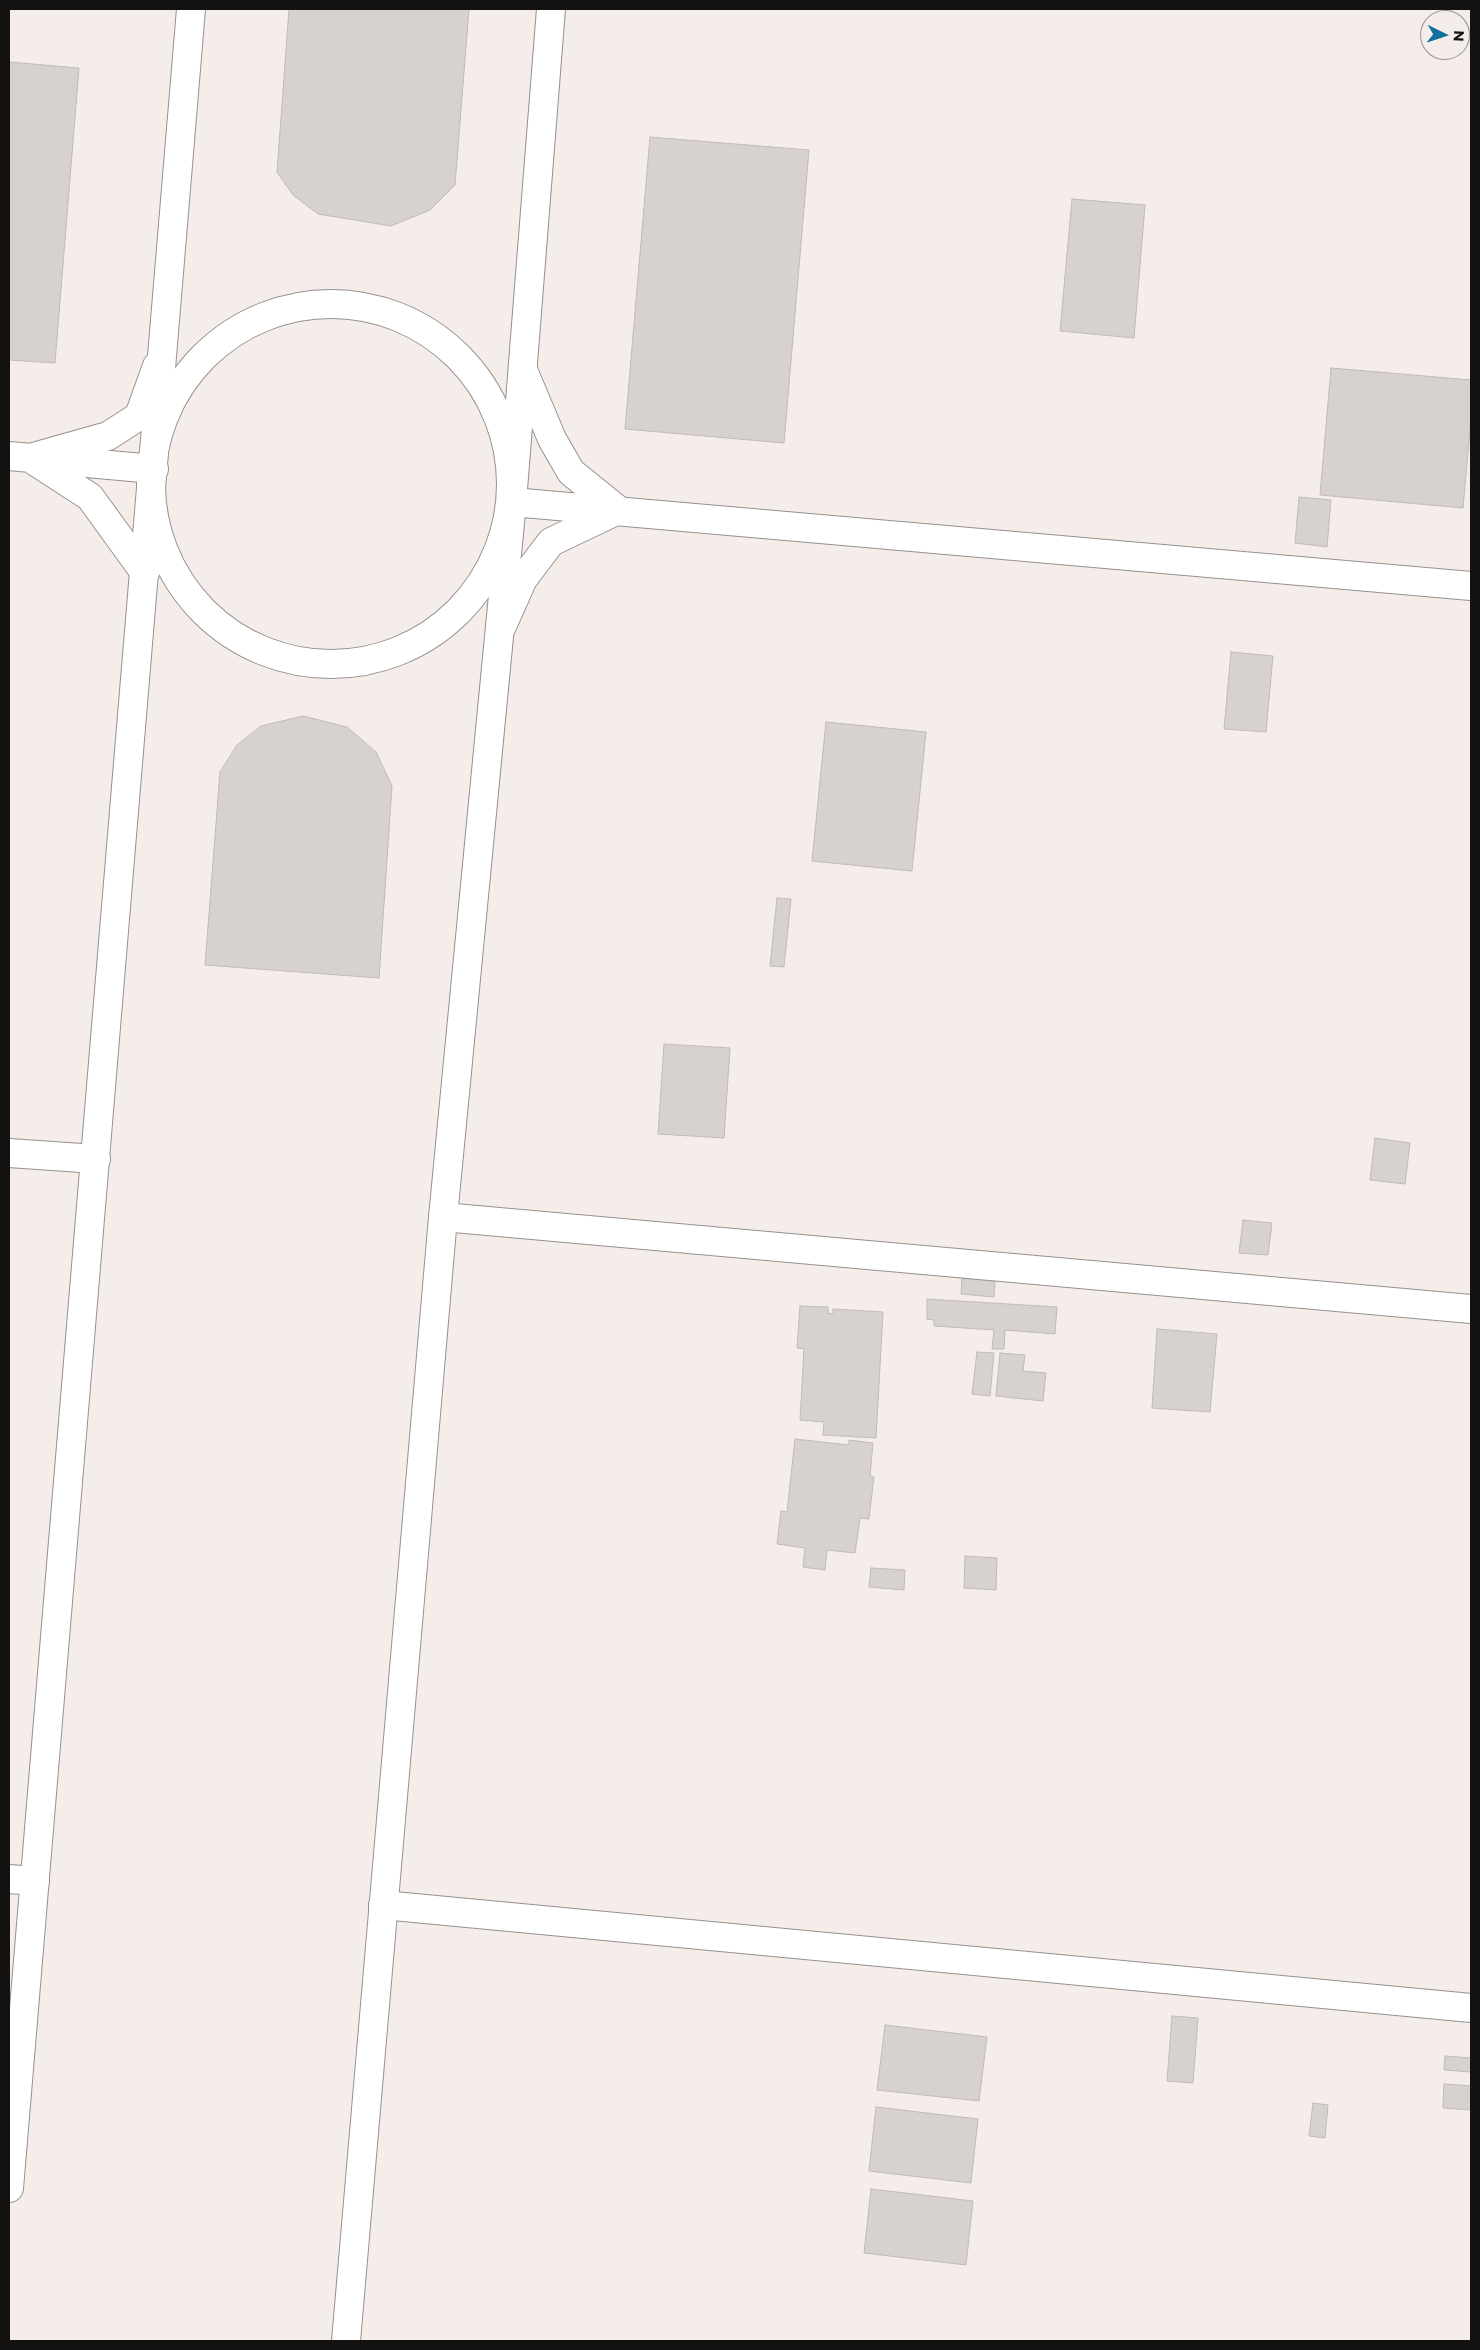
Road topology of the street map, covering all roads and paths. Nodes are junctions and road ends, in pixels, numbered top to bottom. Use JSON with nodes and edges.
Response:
{"nodes":[{"id":1,"x":191,"y":9,"type":"edge"},
{"id":2,"x":552,"y":9,"type":"edge"},
{"id":3,"x":164,"y":345,"type":"junction"},
{"id":4,"x":523,"y":370,"type":"junction"},
{"id":5,"x":20,"y":457,"type":"edge"},
{"id":6,"x":154,"y":468,"type":"junction"},
{"id":7,"x":512,"y":502,"type":"junction"},
{"id":8,"x":618,"y":510,"type":"junction"},
{"id":9,"x":145,"y":573,"type":"junction"},
{"id":10,"x":1471,"y":586,"type":"edge"},
{"id":11,"x":500,"y":630,"type":"junction"},
{"id":12,"x":9,"y":1153,"type":"edge"},
{"id":13,"x":96,"y":1159,"type":"junction"},
{"id":14,"x":443,"y":1217,"type":"junction"},
{"id":15,"x":1471,"y":1309,"type":"edge"},
{"id":16,"x":22,"y":1880,"type":"edge"},
{"id":17,"x":384,"y":1905,"type":"junction"},
{"id":18,"x":1471,"y":2008,"type":"edge"},
{"id":19,"x":9,"y":2188,"type":"edge"},
{"id":20,"x":346,"y":2341,"type":"edge"}],
"edges":[{"from":1,"to":3,"type":"street"},
{"from":2,"to":4,"type":"street"},
{"from":3,"to":5,"type":"street"},
{"from":3,"to":6,"type":"street"},
{"from":4,"to":7,"type":"street"},
{"from":4,"to":8,"type":"street"},
{"from":5,"to":6,"type":"street"},
{"from":5,"to":9,"type":"street"},
{"from":6,"to":7,"type":"street"},
{"from":6,"to":7,"type":"street"},
{"from":6,"to":9,"type":"street"},
{"from":7,"to":8,"type":"street"},
{"from":7,"to":11,"type":"street"},
{"from":8,"to":10,"type":"street"},
{"from":8,"to":11,"type":"street"},
{"from":9,"to":13,"type":"street"},
{"from":11,"to":14,"type":"street"},
{"from":12,"to":13,"type":"street"},
{"from":13,"to":16,"type":"street"},
{"from":14,"to":15,"type":"street"},
{"from":14,"to":17,"type":"street"},
{"from":16,"to":19,"type":"street"},
{"from":17,"to":18,"type":"street"},
{"from":17,"to":20,"type":"street"}]}
